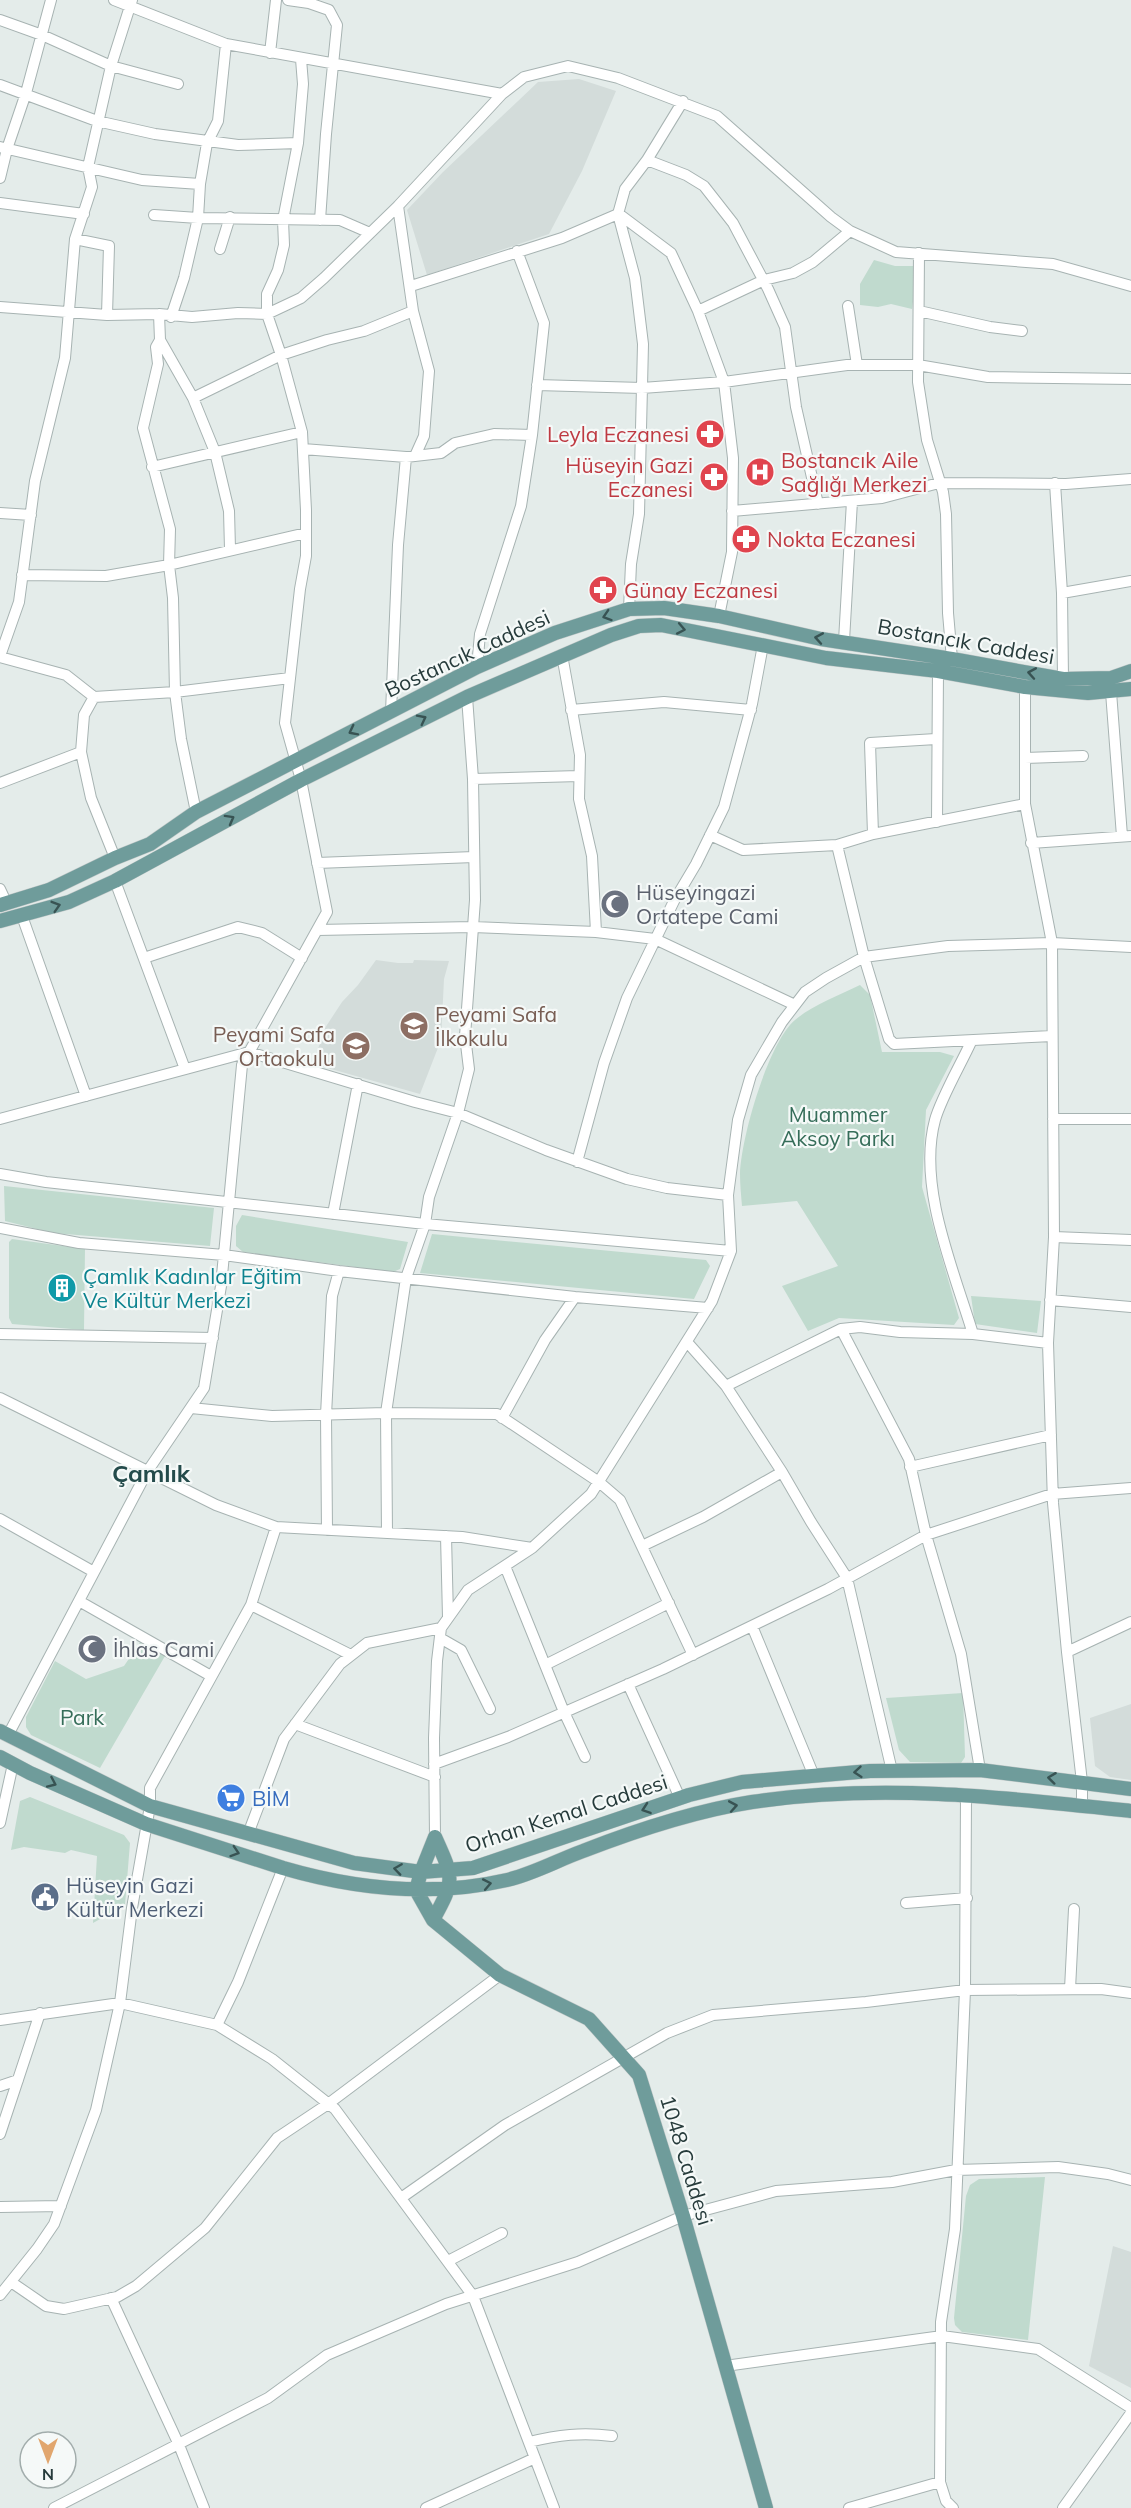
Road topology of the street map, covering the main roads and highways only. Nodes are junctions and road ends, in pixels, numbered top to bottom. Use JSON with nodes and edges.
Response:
{"nodes":[{"id":1,"x":1131,"y":671,"type":"edge"},
{"id":2,"x":1131,"y":689,"type":"edge"},
{"id":3,"x":4,"y":904,"type":"edge"},
{"id":4,"x":0,"y":921,"type":"edge"},
{"id":5,"x":4,"y":1733,"type":"edge"},
{"id":6,"x":0,"y":1757,"type":"edge"},
{"id":7,"x":1131,"y":1789,"type":"edge"},
{"id":8,"x":1131,"y":1810,"type":"edge"},
{"id":9,"x":450,"y":1880,"type":"junction"},
{"id":10,"x":419,"y":1881,"type":"junction"},
{"id":11,"x":433,"y":1920,"type":"junction"},
{"id":12,"x":766,"y":2508,"type":"edge"}],
"edges":[{"from":1,"to":3,"type":"main road","name":"Bostancık Caddesi","one_way":true},
{"from":4,"to":2,"type":"main road","name":"Bostancık Caddesi","one_way":true},
{"from":10,"to":5,"type":"main road","name":"Orhan Kemal Caddesi","one_way":true},
{"from":6,"to":10,"type":"main road","name":"Orhan Kemal Caddesi","one_way":true},
{"from":7,"to":9,"type":"main road","name":"Orhan Kemal Caddesi","one_way":true},
{"from":9,"to":8,"type":"main road","name":"Orhan Kemal Caddesi","one_way":true},
{"from":9,"to":10,"type":"main road","name":"Orhan Kemal Caddesi"},
{"from":9,"to":10,"type":"main road"},
{"from":9,"to":11,"type":"main road"},
{"from":10,"to":11,"type":"main road","name":"1048 Caddesi"},
{"from":11,"to":12,"type":"main road","name":"1048 Caddesi"}]}
